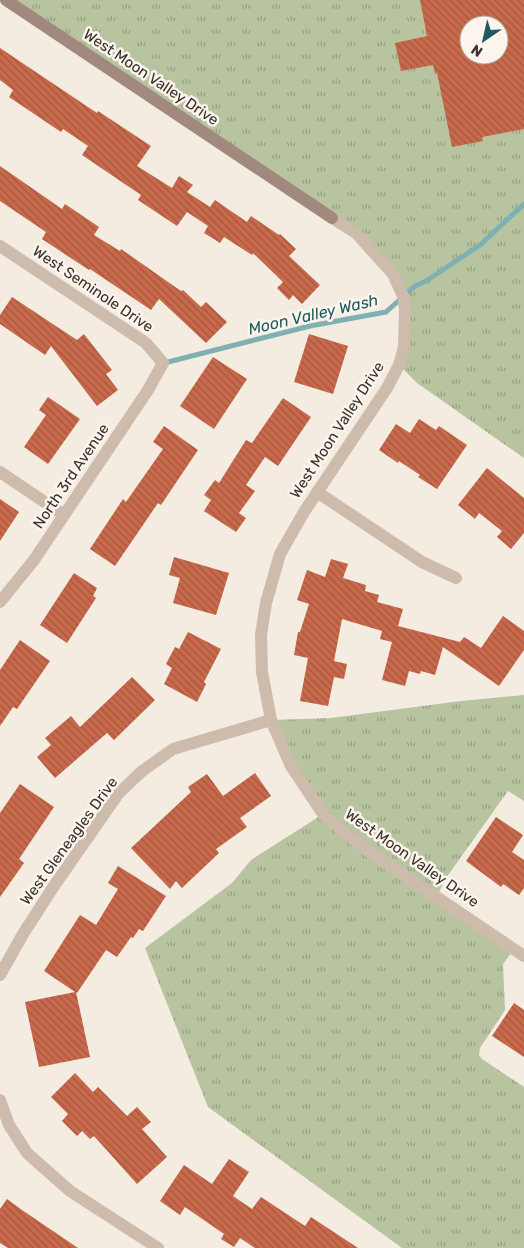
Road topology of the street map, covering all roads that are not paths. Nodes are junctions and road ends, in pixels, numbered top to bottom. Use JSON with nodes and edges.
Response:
{"nodes":[{"id":1,"x":6,"y":0,"type":"edge"},
{"id":2,"x":0,"y":246,"type":"edge"},
{"id":3,"x":163,"y":363,"type":"joint"},
{"id":4,"x":0,"y":472,"type":"edge"},
{"id":5,"x":317,"y":492,"type":"junction"},
{"id":6,"x":64,"y":515,"type":"junction"},
{"id":7,"x":456,"y":578,"type":"dead end"},
{"id":8,"x":0,"y":602,"type":"edge"},
{"id":9,"x":271,"y":720,"type":"junction"},
{"id":10,"x":524,"y":956,"type":"edge"},
{"id":11,"x":0,"y":976,"type":"edge"},
{"id":12,"x":0,"y":1100,"type":"edge"},
{"id":13,"x":158,"y":1248,"type":"edge"}],
"edges":[{"from":1,"to":5,"type":"street","name":"West Moon Valley Drive"},
{"from":2,"to":3,"type":"street","name":"West Seminole Drive"},
{"from":3,"to":6,"type":"street","name":"North 3rd Avenue"},
{"from":4,"to":6,"type":"street"},
{"from":5,"to":7,"type":"street"},
{"from":5,"to":9,"type":"street","name":"West Moon Valley Drive"},
{"from":6,"to":8,"type":"street","name":"North 3rd Avenue"},
{"from":9,"to":10,"type":"street","name":"West Moon Valley Drive"},
{"from":9,"to":11,"type":"street","name":"West Gleneagles Drive"},
{"from":12,"to":13,"type":"street"}]}
